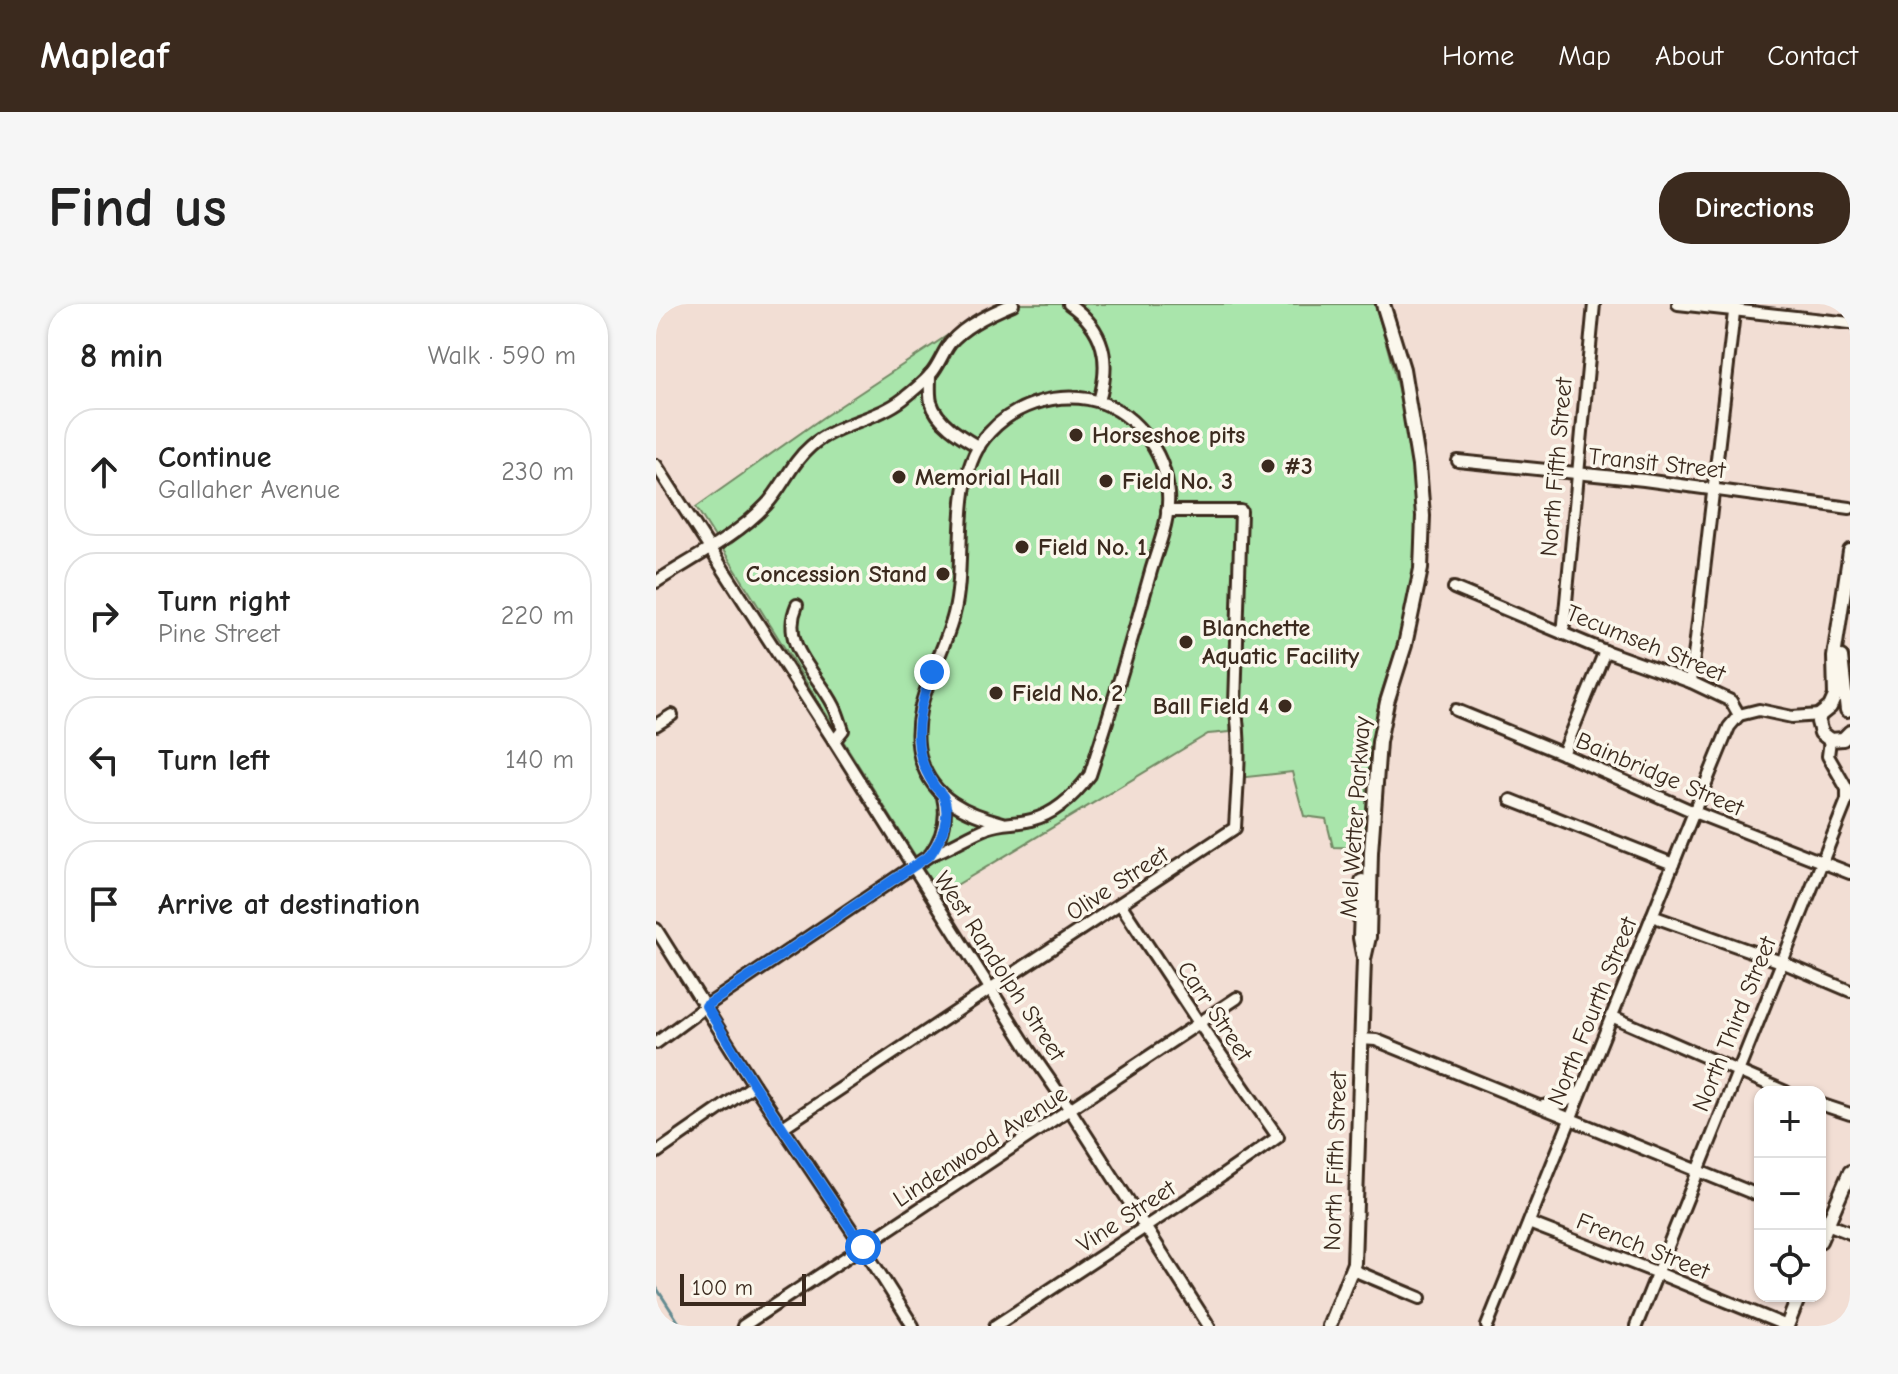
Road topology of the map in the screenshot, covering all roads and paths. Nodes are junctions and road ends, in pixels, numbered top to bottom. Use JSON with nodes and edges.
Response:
{"nodes":[{"id":1,"x":1013,"y":304,"type":"edge"},
{"id":2,"x":1069,"y":304,"type":"edge"},
{"id":3,"x":1375,"y":304,"type":"edge"},
{"id":4,"x":1383,"y":304,"type":"edge"},
{"id":5,"x":1594,"y":304,"type":"edge"},
{"id":6,"x":1678,"y":304,"type":"edge"},
{"id":7,"x":1734,"y":307,"type":"edge"},
{"id":8,"x":1850,"y":323,"type":"edge"},
{"id":9,"x":930,"y":375,"type":"junction"},
{"id":10,"x":1099,"y":401,"type":"junction"},
{"id":11,"x":979,"y":447,"type":"junction"},
{"id":12,"x":1458,"y":461,"type":"dead end"},
{"id":13,"x":656,"y":465,"type":"edge"},
{"id":14,"x":1577,"y":474,"type":"junction"},
{"id":15,"x":1713,"y":489,"type":"junction"},
{"id":16,"x":1850,"y":508,"type":"edge"},
{"id":17,"x":1167,"y":511,"type":"junction"},
{"id":18,"x":709,"y":548,"type":"junction"},
{"id":19,"x":1850,"y":551,"type":"edge"},
{"id":20,"x":656,"y":582,"type":"edge"},
{"id":21,"x":1454,"y":588,"type":"dead end"},
{"id":22,"x":797,"y":605,"type":"dead end"},
{"id":23,"x":1563,"y":634,"type":"junction"},
{"id":24,"x":1839,"y":634,"type":"junction"},
{"id":25,"x":1605,"y":651,"type":"junction"},
{"id":26,"x":1850,"y":663,"type":"edge"},
{"id":27,"x":1691,"y":682,"type":"junction"},
{"id":28,"x":1456,"y":710,"type":"dead end"},
{"id":29,"x":1825,"y":711,"type":"junction"},
{"id":30,"x":1848,"y":712,"type":"edge"},
{"id":31,"x":672,"y":715,"type":"dead end"},
{"id":32,"x":1739,"y":715,"type":"junction"},
{"id":33,"x":656,"y":725,"type":"edge"},
{"id":34,"x":1843,"y":739,"type":"edge"},
{"id":35,"x":834,"y":741,"type":"junction"},
{"id":36,"x":1375,"y":751,"type":"junction"},
{"id":37,"x":1563,"y":754,"type":"junction"},
{"id":38,"x":943,"y":797,"type":"junction"},
{"id":39,"x":1511,"y":800,"type":"dead end"},
{"id":40,"x":1694,"y":812,"type":"junction"},
{"id":41,"x":1003,"y":823,"type":"junction"},
{"id":42,"x":930,"y":855,"type":"junction"},
{"id":43,"x":1823,"y":861,"type":"junction"},
{"id":44,"x":1673,"y":864,"type":"junction"},
{"id":45,"x":912,"y":865,"type":"junction"},
{"id":46,"x":1850,"y":873,"type":"edge"},
{"id":47,"x":1121,"y":905,"type":"junction"},
{"id":48,"x":1652,"y":916,"type":"junction"},
{"id":49,"x":656,"y":929,"type":"edge"},
{"id":50,"x":1784,"y":963,"type":"junction"},
{"id":51,"x":990,"y":989,"type":"junction"},
{"id":52,"x":1850,"y":991,"type":"edge"},
{"id":53,"x":1237,"y":998,"type":"dead end"},
{"id":54,"x":706,"y":1006,"type":"junction"},
{"id":55,"x":1611,"y":1016,"type":"junction"},
{"id":56,"x":1199,"y":1023,"type":"junction"},
{"id":57,"x":658,"y":1038,"type":"edge"},
{"id":58,"x":1361,"y":1039,"type":"junction"},
{"id":59,"x":1738,"y":1072,"type":"junction"},
{"id":60,"x":754,"y":1085,"type":"junction"},
{"id":61,"x":1772,"y":1086,"type":"edge"},
{"id":62,"x":1581,"y":1091,"type":"junction"},
{"id":63,"x":1537,"y":1106,"type":"junction"},
{"id":64,"x":1826,"y":1106,"type":"edge"},
{"id":65,"x":1070,"y":1110,"type":"junction"},
{"id":66,"x":1850,"y":1114,"type":"edge"},
{"id":67,"x":1570,"y":1118,"type":"junction"},
{"id":68,"x":783,"y":1127,"type":"junction"},
{"id":69,"x":1278,"y":1137,"type":"joint"},
{"id":70,"x":656,"y":1153,"type":"edge"},
{"id":71,"x":1698,"y":1170,"type":"junction"},
{"id":72,"x":1850,"y":1172,"type":"edge"},
{"id":73,"x":1754,"y":1193,"type":"edge"},
{"id":74,"x":1826,"y":1216,"type":"edge"},
{"id":75,"x":1529,"y":1223,"type":"junction"},
{"id":76,"x":1826,"y":1223,"type":"edge"},
{"id":77,"x":1144,"y":1227,"type":"junction"},
{"id":78,"x":1850,"y":1233,"type":"edge"},
{"id":79,"x":863,"y":1247,"type":"junction"},
{"id":80,"x":1353,"y":1270,"type":"junction"},
{"id":81,"x":1658,"y":1273,"type":"junction"},
{"id":82,"x":1420,"y":1298,"type":"dead end"},
{"id":83,"x":1797,"y":1302,"type":"edge"},
{"id":84,"x":1489,"y":1325,"type":"edge"},
{"id":85,"x":743,"y":1326,"type":"edge"},
{"id":86,"x":913,"y":1326,"type":"edge"},
{"id":87,"x":995,"y":1326,"type":"edge"},
{"id":88,"x":1209,"y":1326,"type":"edge"},
{"id":89,"x":1329,"y":1326,"type":"edge"},
{"id":90,"x":1636,"y":1326,"type":"edge"},
{"id":91,"x":1787,"y":1326,"type":"edge"}],
"edges":[{"from":1,"to":9,"type":"street"},
{"from":2,"to":10,"type":"street"},
{"from":3,"to":36,"type":"main road","name":"Mel Wetter Parkway"},
{"from":4,"to":36,"type":"main road","name":"Mel Wetter Parkway"},
{"from":5,"to":14,"type":"street","name":"North Fifth Street"},
{"from":6,"to":7,"type":"street"},
{"from":7,"to":8,"type":"street"},
{"from":7,"to":15,"type":"street"},
{"from":9,"to":11,"type":"street"},
{"from":9,"to":18,"type":"street"},
{"from":10,"to":11,"type":"street"},
{"from":10,"to":17,"type":"street"},
{"from":11,"to":38,"type":"street"},
{"from":12,"to":14,"type":"street","name":"Transit Street"},
{"from":13,"to":18,"type":"street","name":"West Randolph Street"},
{"from":14,"to":15,"type":"street","name":"Transit Street"},
{"from":14,"to":23,"type":"street","name":"North Fifth Street"},
{"from":15,"to":16,"type":"street","name":"Transit Street"},
{"from":15,"to":27,"type":"street"},
{"from":17,"to":41,"type":"street"},
{"from":17,"to":47,"type":"street","name":"Olive Street"},
{"from":18,"to":20,"type":"street"},
{"from":18,"to":35,"type":"street","name":"West Randolph Street"},
{"from":19,"to":24,"type":"main road","name":"North Third Street"},
{"from":21,"to":23,"type":"street","name":"Tecumseh Street"},
{"from":22,"to":35,"type":"street"},
{"from":23,"to":25,"type":"street","name":"Tecumseh Street"},
{"from":24,"to":26,"type":"main road","name":"North Third Street"},
{"from":24,"to":29,"type":"main road","name":"North Third Street"},
{"from":24,"to":30,"type":"main road","name":"North Third Street"},
{"from":25,"to":27,"type":"street","name":"Tecumseh Street"},
{"from":25,"to":37,"type":"street"},
{"from":27,"to":32,"type":"street","name":"Tecumseh Street"},
{"from":28,"to":37,"type":"street","name":"Bainbridge Street"},
{"from":29,"to":30,"type":"main road","name":"North Third Street"},
{"from":29,"to":32,"type":"street","name":"Tecumseh Street"},
{"from":29,"to":34,"type":"main road","name":"North Third Street"},
{"from":31,"to":33,"type":"street"},
{"from":32,"to":40,"type":"street","name":"North Fourth Street"},
{"from":34,"to":43,"type":"street","name":"North Third Street"},
{"from":35,"to":45,"type":"street","name":"West Randolph Street"},
{"from":36,"to":58,"type":"main road","name":"Mel Wetter Parkway"},
{"from":37,"to":40,"type":"street","name":"Bainbridge Street"},
{"from":38,"to":41,"type":"street"},
{"from":38,"to":42,"type":"street"},
{"from":39,"to":44,"type":"street"},
{"from":40,"to":43,"type":"street","name":"Bainbridge Street"},
{"from":40,"to":44,"type":"street","name":"North Fourth Street"},
{"from":41,"to":42,"type":"street"},
{"from":42,"to":45,"type":"street"},
{"from":43,"to":46,"type":"street","name":"Bainbridge Street"},
{"from":43,"to":50,"type":"street","name":"North Third Street"},
{"from":44,"to":48,"type":"street","name":"North Fourth Street"},
{"from":45,"to":51,"type":"street","name":"West Randolph Street"},
{"from":45,"to":54,"type":"street"},
{"from":47,"to":51,"type":"street","name":"Olive Street"},
{"from":47,"to":56,"type":"street","name":"Carr Street"},
{"from":48,"to":50,"type":"street"},
{"from":48,"to":55,"type":"street","name":"North Fourth Street"},
{"from":49,"to":54,"type":"street"},
{"from":50,"to":52,"type":"street"},
{"from":50,"to":59,"type":"street","name":"North Third Street"},
{"from":51,"to":65,"type":"street","name":"West Randolph Street"},
{"from":51,"to":68,"type":"street","name":"Olive Street"},
{"from":53,"to":56,"type":"street","name":"Lindenwood Avenue"},
{"from":54,"to":57,"type":"street"},
{"from":54,"to":60,"type":"street"},
{"from":55,"to":59,"type":"street"},
{"from":55,"to":62,"type":"street","name":"North Fourth Street"},
{"from":56,"to":65,"type":"street","name":"Lindenwood Avenue"},
{"from":56,"to":69,"type":"street","name":"Carr Street"},
{"from":58,"to":63,"type":"street"},
{"from":58,"to":80,"type":"main road","name":"North Fifth Street"},
{"from":59,"to":61,"type":"street"},
{"from":59,"to":71,"type":"street","name":"North Third Street"},
{"from":60,"to":68,"type":"street"},
{"from":60,"to":70,"type":"street"},
{"from":62,"to":63,"type":"street"},
{"from":62,"to":67,"type":"street","name":"North Fourth Street"},
{"from":63,"to":67,"type":"street"},
{"from":64,"to":66,"type":"street"},
{"from":65,"to":77,"type":"street","name":"West Randolph Street"},
{"from":65,"to":79,"type":"street","name":"Lindenwood Avenue"},
{"from":67,"to":71,"type":"street"},
{"from":67,"to":75,"type":"street","name":"North Fourth Street"},
{"from":68,"to":79,"type":"street"},
{"from":69,"to":77,"type":"street","name":"Vine Street"},
{"from":71,"to":73,"type":"street"},
{"from":71,"to":81,"type":"street","name":"North Third Street"},
{"from":72,"to":74,"type":"main road"},
{"from":75,"to":81,"type":"street","name":"French Street"},
{"from":75,"to":84,"type":"street","name":"North Fourth Street"},
{"from":76,"to":78,"type":"street"},
{"from":77,"to":87,"type":"street","name":"Vine Street"},
{"from":77,"to":88,"type":"street","name":"West Randolph Street"},
{"from":79,"to":85,"type":"street","name":"Lindenwood Avenue"},
{"from":79,"to":86,"type":"street"},
{"from":80,"to":82,"type":"street"},
{"from":80,"to":89,"type":"main road","name":"North Fifth Street"},
{"from":81,"to":90,"type":"street","name":"North Third Street"},
{"from":81,"to":91,"type":"street","name":"French Street"},
{"from":83,"to":91,"type":"main road"}]}
